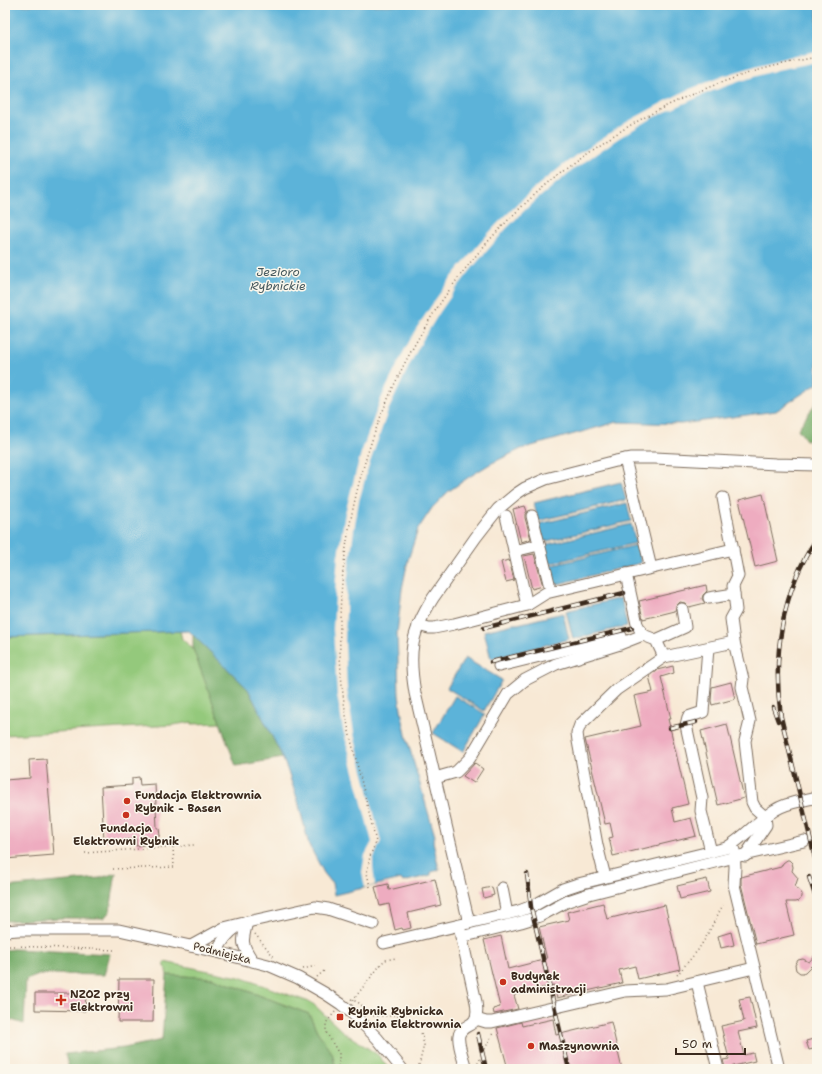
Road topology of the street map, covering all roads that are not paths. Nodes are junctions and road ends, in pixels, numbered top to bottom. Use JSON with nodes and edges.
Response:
{"nodes":[{"id":1,"x":625,"y":459,"type":"junction"},
{"id":2,"x":817,"y":465,"type":"edge"},
{"id":3,"x":723,"y":498,"type":"dead end"},
{"id":4,"x":506,"y":516,"type":"dead end"},
{"id":5,"x":532,"y":516,"type":"dead end"},
{"id":6,"x":539,"y":545,"type":"junction"},
{"id":7,"x":733,"y":549,"type":"junction"},
{"id":8,"x":514,"y":551,"type":"junction"},
{"id":9,"x":651,"y":568,"type":"junction"},
{"id":10,"x":626,"y":574,"type":"junction"},
{"id":11,"x":549,"y":583,"type":"dead end"},
{"id":12,"x":734,"y":594,"type":"junction"},
{"id":13,"x":709,"y":598,"type":"dead end"},
{"id":14,"x":527,"y":605,"type":"junction"},
{"id":15,"x":682,"y":609,"type":"dead end"},
{"id":16,"x":418,"y":625,"type":"junction"},
{"id":17,"x":642,"y":633,"type":"junction"},
{"id":18,"x":656,"y":640,"type":"junction"},
{"id":19,"x":734,"y":642,"type":"junction"},
{"id":20,"x":708,"y":648,"type":"junction"},
{"id":21,"x":664,"y":657,"type":"junction"},
{"id":22,"x":499,"y":666,"type":"dead end"},
{"id":23,"x":435,"y":778,"type":"junction"},
{"id":24,"x":817,"y":797,"type":"edge"},
{"id":25,"x":765,"y":817,"type":"junction"},
{"id":26,"x":804,"y":841,"type":"dead end"},
{"id":27,"x":732,"y":844,"type":"junction"},
{"id":28,"x":711,"y":852,"type":"junction"},
{"id":29,"x":740,"y":856,"type":"junction"},
{"id":30,"x":605,"y":877,"type":"junction"},
{"id":31,"x":502,"y":888,"type":"dead end"},
{"id":32,"x":507,"y":914,"type":"junction"},
{"id":33,"x":244,"y":923,"type":"junction"},
{"id":34,"x":467,"y":923,"type":"junction"},
{"id":35,"x":373,"y":924,"type":"dead end"},
{"id":36,"x":5,"y":931,"type":"edge"},
{"id":37,"x":483,"y":931,"type":"junction"},
{"id":38,"x":461,"y":936,"type":"junction"},
{"id":39,"x":384,"y":943,"type":"dead end"},
{"id":40,"x":191,"y":946,"type":"junction"},
{"id":41,"x":217,"y":952,"type":"junction"},
{"id":42,"x":252,"y":960,"type":"junction"},
{"id":43,"x":754,"y":968,"type":"junction"},
{"id":44,"x":697,"y":982,"type":"junction"},
{"id":45,"x":476,"y":1019,"type":"junction"},
{"id":46,"x":402,"y":1069,"type":"edge"},
{"id":47,"x":466,"y":1069,"type":"edge"},
{"id":48,"x":718,"y":1069,"type":"edge"},
{"id":49,"x":779,"y":1069,"type":"edge"}],
"edges":[{"from":1,"to":2,"type":"street"},
{"from":1,"to":9,"type":"street"},
{"from":1,"to":16,"type":"street"},
{"from":3,"to":7,"type":"street"},
{"from":4,"to":8,"type":"street"},
{"from":5,"to":6,"type":"street"},
{"from":6,"to":8,"type":"street"},
{"from":6,"to":11,"type":"street"},
{"from":7,"to":9,"type":"street"},
{"from":7,"to":12,"type":"street"},
{"from":8,"to":14,"type":"street"},
{"from":9,"to":10,"type":"street"},
{"from":10,"to":14,"type":"street"},
{"from":10,"to":17,"type":"street"},
{"from":12,"to":13,"type":"street"},
{"from":12,"to":19,"type":"street"},
{"from":14,"to":16,"type":"street"},
{"from":15,"to":18,"type":"street"},
{"from":16,"to":23,"type":"street"},
{"from":17,"to":18,"type":"street"},
{"from":17,"to":22,"type":"street"},
{"from":17,"to":23,"type":"street"},
{"from":18,"to":21,"type":"street"},
{"from":19,"to":20,"type":"street"},
{"from":19,"to":25,"type":"street"},
{"from":20,"to":21,"type":"street"},
{"from":20,"to":28,"type":"street"},
{"from":21,"to":30,"type":"street"},
{"from":23,"to":34,"type":"street"},
{"from":24,"to":25,"type":"street"},
{"from":25,"to":27,"type":"street"},
{"from":25,"to":29,"type":"street"},
{"from":26,"to":29,"type":"street"},
{"from":27,"to":28,"type":"street"},
{"from":27,"to":29,"type":"street"},
{"from":28,"to":30,"type":"street"},
{"from":29,"to":37,"type":"street"},
{"from":29,"to":43,"type":"street"},
{"from":30,"to":32,"type":"street"},
{"from":31,"to":32,"type":"street"},
{"from":32,"to":34,"type":"street"},
{"from":33,"to":35,"type":"street"},
{"from":33,"to":40,"type":"street"},
{"from":33,"to":41,"type":"street"},
{"from":33,"to":42,"type":"street"},
{"from":34,"to":37,"type":"street"},
{"from":34,"to":38,"type":"street"},
{"from":34,"to":39,"type":"street"},
{"from":36,"to":40,"type":"street","name":"Podmiejska"},
{"from":37,"to":38,"type":"street"},
{"from":38,"to":45,"type":"street"},
{"from":40,"to":41,"type":"street","name":"Podmiejska"},
{"from":41,"to":42,"type":"street","name":"Podmiejska"},
{"from":42,"to":46,"type":"street","name":"Podmiejska"},
{"from":43,"to":44,"type":"street"},
{"from":43,"to":49,"type":"street"},
{"from":44,"to":45,"type":"street"},
{"from":44,"to":48,"type":"street"},
{"from":45,"to":47,"type":"street"}]}
